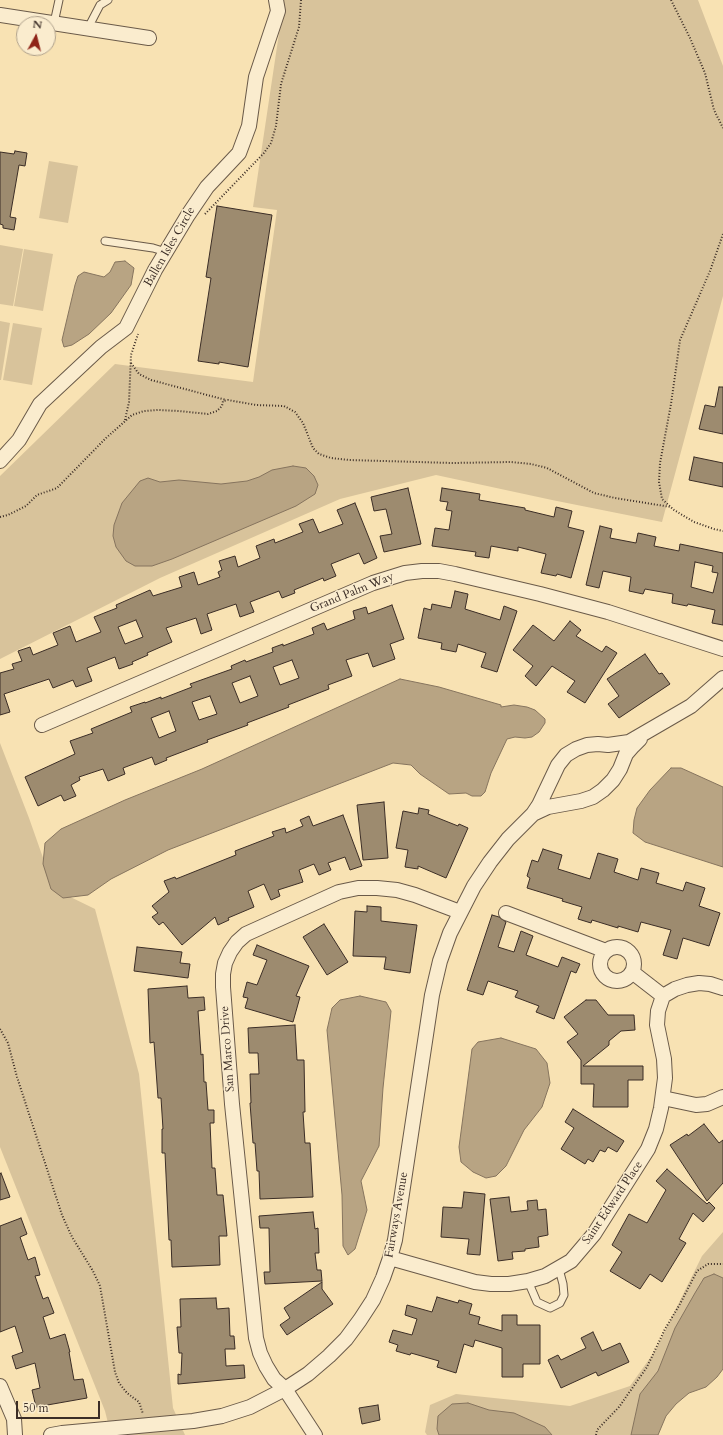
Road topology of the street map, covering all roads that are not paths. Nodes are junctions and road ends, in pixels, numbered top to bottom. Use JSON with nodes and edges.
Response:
{"nodes":[{"id":1,"x":59,"y":0,"type":"edge"},
{"id":2,"x":108,"y":0,"type":"edge"},
{"id":3,"x":276,"y":0,"type":"edge"},
{"id":4,"x":0,"y":15,"type":"edge"},
{"id":5,"x":56,"y":16,"type":"edge"},
{"id":6,"x":16,"y":17,"type":"edge"},
{"id":7,"x":56,"y":23,"type":"edge"},
{"id":8,"x":88,"y":28,"type":"junction"},
{"id":9,"x":149,"y":38,"type":"dead end"},
{"id":10,"x":105,"y":241,"type":"dead end"},
{"id":11,"x":166,"y":252,"type":"junction"},
{"id":12,"x":0,"y":461,"type":"edge"},
{"id":13,"x":723,"y":649,"type":"edge"},
{"id":14,"x":723,"y":678,"type":"edge"},
{"id":15,"x":42,"y":725,"type":"dead end"},
{"id":16,"x":648,"y":732,"type":"junction"},
{"id":17,"x":533,"y":814,"type":"junction"},
{"id":18,"x":460,"y":912,"type":"junction"},
{"id":19,"x":506,"y":913,"type":"dead end"},
{"id":20,"x":606,"y":951,"type":"junction"},
{"id":21,"x":632,"y":972,"type":"junction"},
{"id":22,"x":723,"y":988,"type":"edge"},
{"id":23,"x":663,"y":996,"type":"junction"},
{"id":24,"x":723,"y":1097,"type":"edge"},
{"id":25,"x":663,"y":1098,"type":"junction"},
{"id":26,"x":390,"y":1258,"type":"junction"},
{"id":27,"x":560,"y":1268,"type":"junction"},
{"id":28,"x":528,"y":1281,"type":"junction"},
{"id":29,"x":0,"y":1386,"type":"edge"},
{"id":30,"x":285,"y":1389,"type":"junction"},
{"id":31,"x":15,"y":1435,"type":"edge"},
{"id":32,"x":51,"y":1435,"type":"edge"},
{"id":33,"x":315,"y":1435,"type":"edge"}],
"edges":[{"from":1,"to":5,"type":"lane"},
{"from":2,"to":8,"type":"lane"},
{"from":3,"to":11,"type":"street","name":"Ballen Isles Circle"},
{"from":4,"to":6,"type":"street"},
{"from":7,"to":8,"type":"street"},
{"from":8,"to":9,"type":"street"},
{"from":10,"to":11,"type":"lane"},
{"from":11,"to":12,"type":"street","name":"Ballen Isles Circle"},
{"from":13,"to":15,"type":"street","name":"Grand Palm Way"},
{"from":14,"to":16,"type":"street","name":"Fairways Avenue"},
{"from":16,"to":17,"type":"street","name":"Fairways Avenue"},
{"from":16,"to":17,"type":"street","name":"Fairways Avenue"},
{"from":17,"to":18,"type":"street","name":"Fairways Avenue"},
{"from":18,"to":26,"type":"street","name":"Fairways Avenue"},
{"from":18,"to":30,"type":"street","name":"San Marco Drive"},
{"from":19,"to":20,"type":"street"},
{"from":20,"to":21,"type":"street"},
{"from":20,"to":21,"type":"street"},
{"from":21,"to":23,"type":"street"},
{"from":22,"to":23,"type":"street"},
{"from":23,"to":25,"type":"street","name":"Saint Edward Place"},
{"from":24,"to":25,"type":"street"},
{"from":25,"to":27,"type":"street","name":"Saint Edward Place"},
{"from":26,"to":28,"type":"street","name":"Saint Edward Place"},
{"from":26,"to":30,"type":"street","name":"Fairways Avenue"},
{"from":27,"to":28,"type":"street","name":"Saint Edward Place"},
{"from":27,"to":28,"type":"lane"},
{"from":29,"to":31,"type":"street"},
{"from":30,"to":32,"type":"street","name":"Fairways Avenue"},
{"from":30,"to":33,"type":"street","name":"San Marco Drive"}]}
